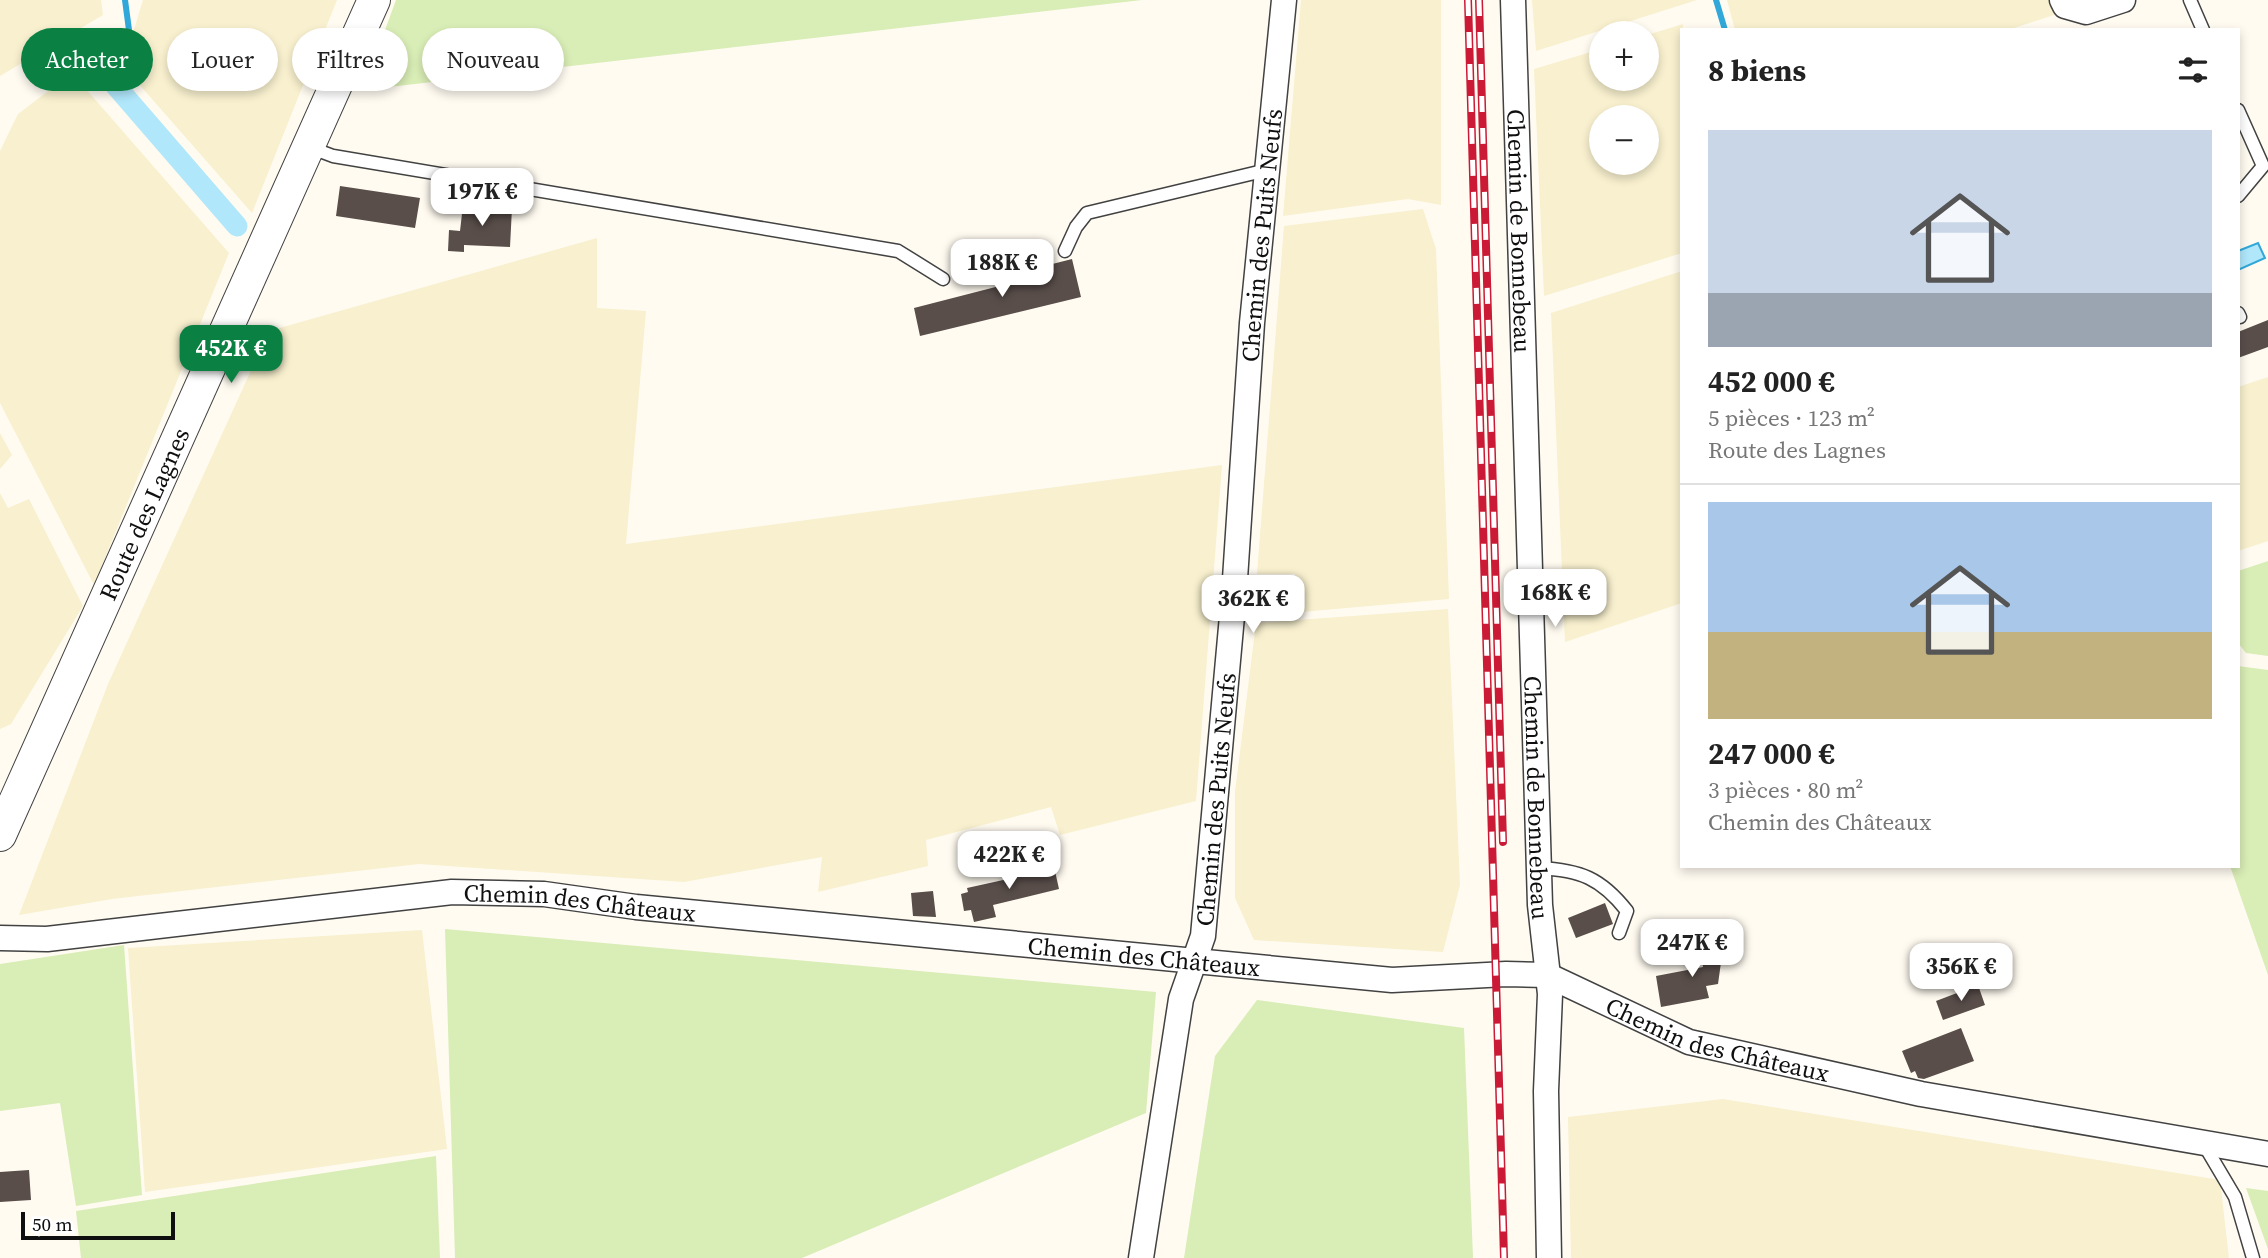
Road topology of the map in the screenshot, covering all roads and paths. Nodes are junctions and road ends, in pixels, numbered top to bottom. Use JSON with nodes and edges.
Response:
{"nodes":[{"id":1,"x":374,"y":0,"type":"edge"},
{"id":2,"x":1284,"y":0,"type":"edge"},
{"id":3,"x":1513,"y":0,"type":"edge"},
{"id":4,"x":2062,"y":0,"type":"edge"},
{"id":5,"x":2123,"y":0,"type":"edge"},
{"id":6,"x":2190,"y":0,"type":"edge"},
{"id":7,"x":2202,"y":28,"type":"edge"},
{"id":8,"x":2240,"y":114,"type":"edge"},
{"id":9,"x":309,"y":147,"type":"junction"},
{"id":10,"x":1267,"y":170,"type":"junction"},
{"id":11,"x":2240,"y":194,"type":"edge"},
{"id":12,"x":1065,"y":251,"type":"dead end"},
{"id":13,"x":943,"y":279,"type":"dead end"},
{"id":14,"x":0,"y":835,"type":"edge"},
{"id":15,"x":1539,"y":868,"type":"junction"},
{"id":16,"x":1619,"y":933,"type":"dead end"},
{"id":17,"x":0,"y":938,"type":"edge"},
{"id":18,"x":1195,"y":961,"type":"junction"},
{"id":19,"x":1547,"y":975,"type":"junction"},
{"id":20,"x":2203,"y":1143,"type":"junction"},
{"id":21,"x":2268,"y":1154,"type":"edge"},
{"id":22,"x":1141,"y":1258,"type":"edge"},
{"id":23,"x":1549,"y":1258,"type":"edge"},
{"id":24,"x":2253,"y":1258,"type":"edge"}],
"edges":[{"from":1,"to":9,"type":"street","name":"Route des Lagnes"},
{"from":2,"to":10,"type":"street","name":"Chemin des Puits Neufs"},
{"from":3,"to":15,"type":"street","name":"Chemin de Bonnebeau"},
{"from":4,"to":5,"type":"street"},
{"from":6,"to":7,"type":"lane"},
{"from":8,"to":11,"type":"lane"},
{"from":9,"to":13,"type":"lane"},
{"from":9,"to":14,"type":"street","name":"Route des Lagnes"},
{"from":10,"to":12,"type":"lane"},
{"from":10,"to":18,"type":"street","name":"Chemin des Puits Neufs"},
{"from":15,"to":16,"type":"lane"},
{"from":15,"to":19,"type":"street","name":"Chemin de Bonnebeau"},
{"from":17,"to":18,"type":"street","name":"Chemin des Châteaux"},
{"from":18,"to":19,"type":"street","name":"Chemin des Châteaux"},
{"from":18,"to":22,"type":"street","name":"Chemin des Puits Neufs"},
{"from":19,"to":20,"type":"street","name":"Chemin des Châteaux"},
{"from":19,"to":23,"type":"street","name":"Chemin de Bonnebeau"},
{"from":20,"to":21,"type":"street","name":"Chemin des Châteaux"},
{"from":20,"to":24,"type":"lane"}]}
